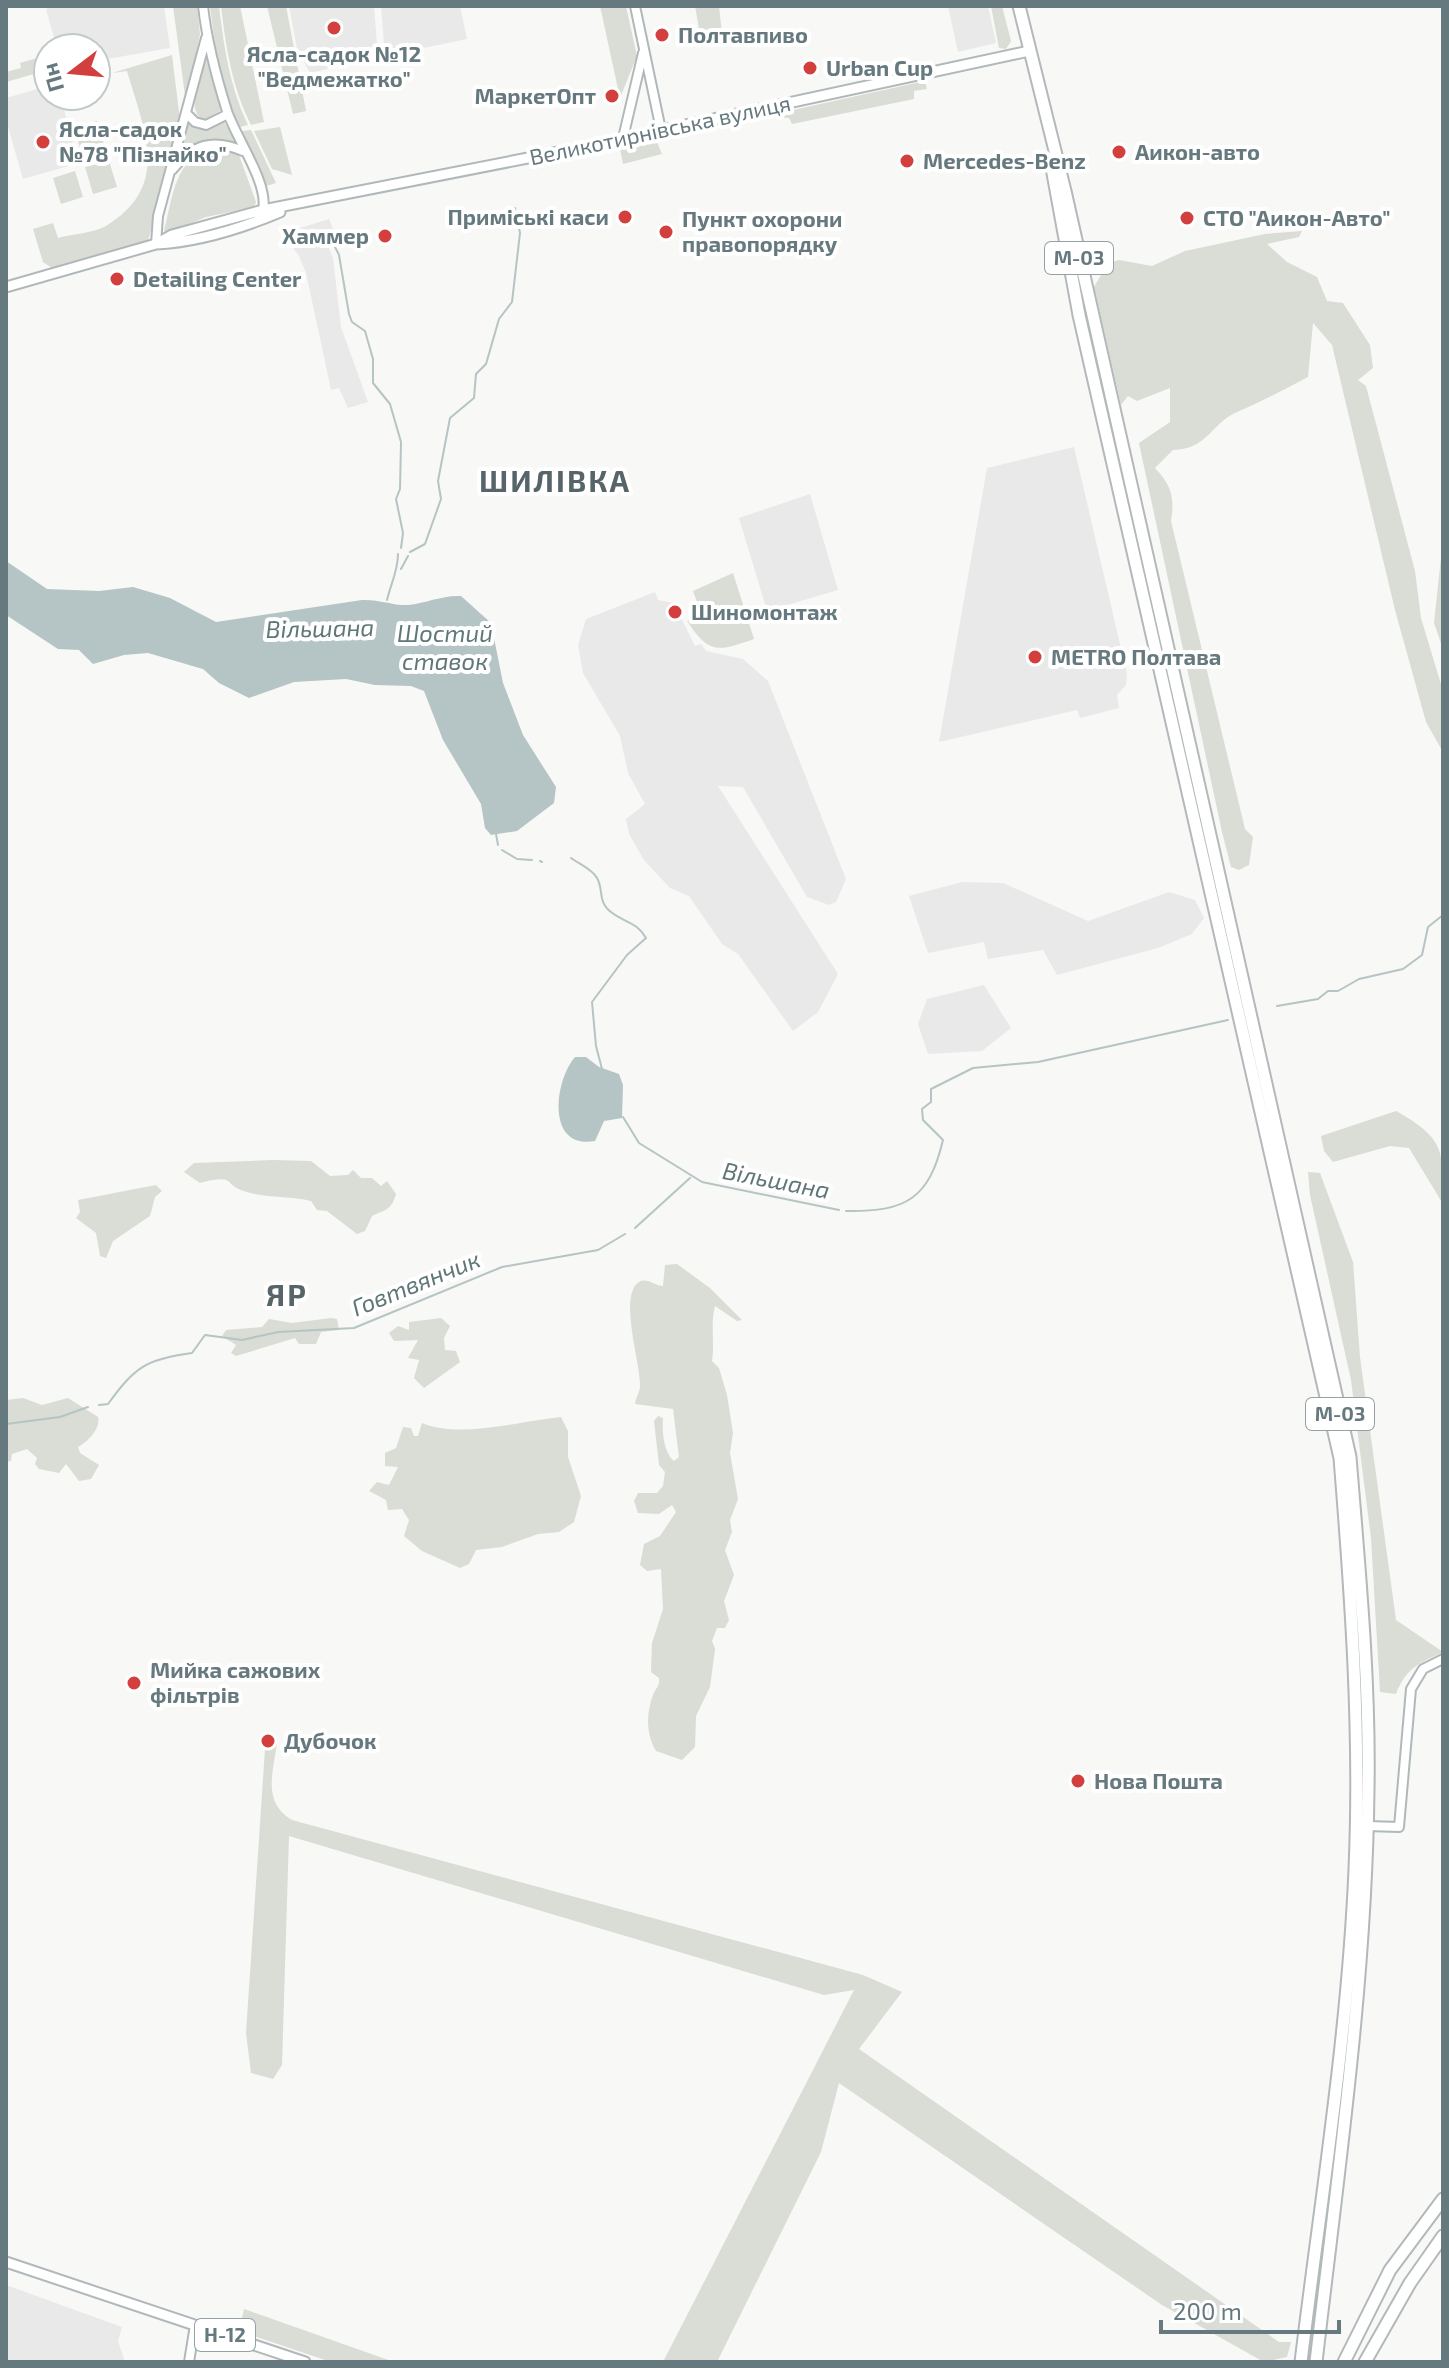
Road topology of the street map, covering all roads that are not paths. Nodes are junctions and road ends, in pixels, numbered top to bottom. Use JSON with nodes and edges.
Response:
{"nodes":[{"id":1,"x":203,"y":6,"type":"edge"},
{"id":2,"x":635,"y":6,"type":"edge"},
{"id":3,"x":1019,"y":6,"type":"edge"},
{"id":4,"x":206,"y":37,"type":"junction"},
{"id":5,"x":644,"y":49,"type":"junction"},
{"id":6,"x":1029,"y":51,"type":"junction"},
{"id":7,"x":187,"y":114,"type":"junction"},
{"id":8,"x":228,"y":114,"type":"junction"},
{"id":9,"x":661,"y":130,"type":"junction"},
{"id":10,"x":1047,"y":132,"type":"junction"},
{"id":11,"x":623,"y":138,"type":"junction"},
{"id":12,"x":244,"y":152,"type":"junction"},
{"id":13,"x":169,"y":174,"type":"junction"},
{"id":14,"x":261,"y":215,"type":"junction"},
{"id":15,"x":156,"y":244,"type":"junction"},
{"id":16,"x":6,"y":287,"type":"edge"},
{"id":17,"x":1443,"y":1659,"type":"edge"},
{"id":18,"x":1367,"y":1826,"type":"junction"},
{"id":19,"x":1443,"y":2199,"type":"edge"},
{"id":20,"x":1443,"y":2236,"type":"edge"},
{"id":21,"x":6,"y":2262,"type":"edge"},
{"id":22,"x":195,"y":2325,"type":"junction"},
{"id":23,"x":189,"y":2362,"type":"edge"},
{"id":24,"x":305,"y":2362,"type":"edge"},
{"id":25,"x":1301,"y":2362,"type":"edge"},
{"id":26,"x":1316,"y":2362,"type":"edge"},
{"id":27,"x":1344,"y":2362,"type":"edge"},
{"id":28,"x":1365,"y":2362,"type":"edge"}],
"edges":[{"from":1,"to":4,"type":"main road"},
{"from":2,"to":5,"type":"main road"},
{"from":3,"to":6,"type":"highway","number":"М-03"},
{"from":4,"to":7,"type":"main road"},
{"from":4,"to":8,"type":"main road"},
{"from":5,"to":9,"type":"main road"},
{"from":5,"to":11,"type":"main road"},
{"from":6,"to":9,"type":"main road","name":"Великотирнівська вулиця"},
{"from":6,"to":10,"type":"highway","number":"М-03"},
{"from":7,"to":8,"type":"main road"},
{"from":7,"to":13,"type":"main road"},
{"from":8,"to":12,"type":"main road"},
{"from":9,"to":11,"type":"main road","name":"Великотирнівська вулиця"},
{"from":10,"to":18,"type":"highway","number":"М-03"},
{"from":10,"to":25,"type":"highway","number":"М-03"},
{"from":11,"to":14,"type":"main road","name":"Великотирнівська вулиця"},
{"from":12,"to":13,"type":"main road"},
{"from":12,"to":14,"type":"main road"},
{"from":13,"to":15,"type":"main road"},
{"from":14,"to":15,"type":"main road","name":"Великотирнівська вулиця"},
{"from":15,"to":16,"type":"main road","name":"Великотирнівська вулиця"},
{"from":17,"to":18,"type":"main road"},
{"from":18,"to":26,"type":"highway","number":"М-03"},
{"from":19,"to":27,"type":"highway"},
{"from":20,"to":28,"type":"highway"},
{"from":21,"to":22,"type":"main road","number":"Н-12"},
{"from":22,"to":23,"type":"main road"},
{"from":22,"to":24,"type":"main road","number":"Н-12"}]}
